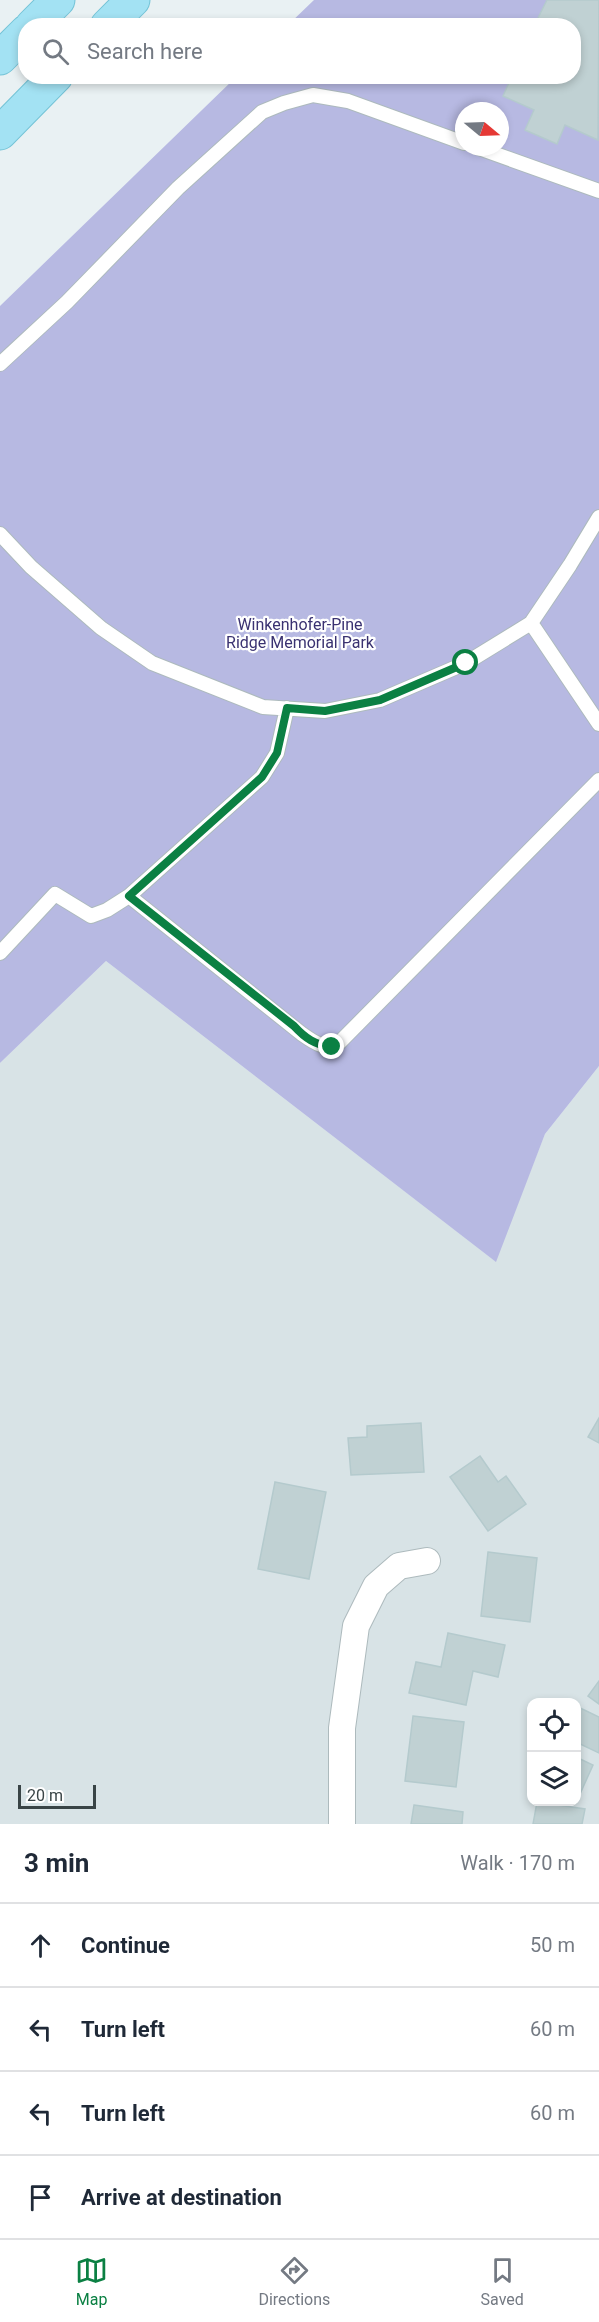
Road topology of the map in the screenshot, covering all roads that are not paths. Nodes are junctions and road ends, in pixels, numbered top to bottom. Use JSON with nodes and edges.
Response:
{"nodes":[{"id":1,"x":58,"y":0,"type":"edge"},
{"id":2,"x":133,"y":0,"type":"edge"},
{"id":3,"x":40,"y":18,"type":"edge"},
{"id":4,"x":115,"y":18,"type":"edge"},
{"id":5,"x":18,"y":40,"type":"edge"},
{"id":6,"x":0,"y":58,"type":"edge"},
{"id":7,"x":48,"y":84,"type":"edge"},
{"id":8,"x":0,"y":133,"type":"edge"},
{"id":9,"x":455,"y":140,"type":"edge"},
{"id":10,"x":501,"y":156,"type":"edge"},
{"id":11,"x":599,"y":191,"type":"edge"},
{"id":12,"x":0,"y":364,"type":"edge"},
{"id":13,"x":599,"y":517,"type":"edge"},
{"id":14,"x":0,"y":534,"type":"edge"},
{"id":15,"x":531,"y":623,"type":"junction"},
{"id":16,"x":287,"y":708,"type":"junction"},
{"id":17,"x":599,"y":724,"type":"edge"},
{"id":18,"x":599,"y":780,"type":"edge"},
{"id":19,"x":129,"y":896,"type":"junction"},
{"id":20,"x":0,"y":953,"type":"edge"},
{"id":21,"x":428,"y":1561,"type":"dead end"},
{"id":22,"x":342,"y":1824,"type":"edge"}],
"edges":[{"from":1,"to":3,"type":"main road"},
{"from":2,"to":4,"type":"main road"},
{"from":5,"to":6,"type":"main road"},
{"from":7,"to":8,"type":"main road"},
{"from":9,"to":12,"type":"lane"},
{"from":10,"to":11,"type":"lane"},
{"from":13,"to":15,"type":"lane"},
{"from":14,"to":16,"type":"lane"},
{"from":15,"to":16,"type":"lane"},
{"from":15,"to":17,"type":"lane"},
{"from":16,"to":19,"type":"lane"},
{"from":18,"to":19,"type":"lane"},
{"from":19,"to":20,"type":"lane"},
{"from":21,"to":22,"type":"street"}]}
